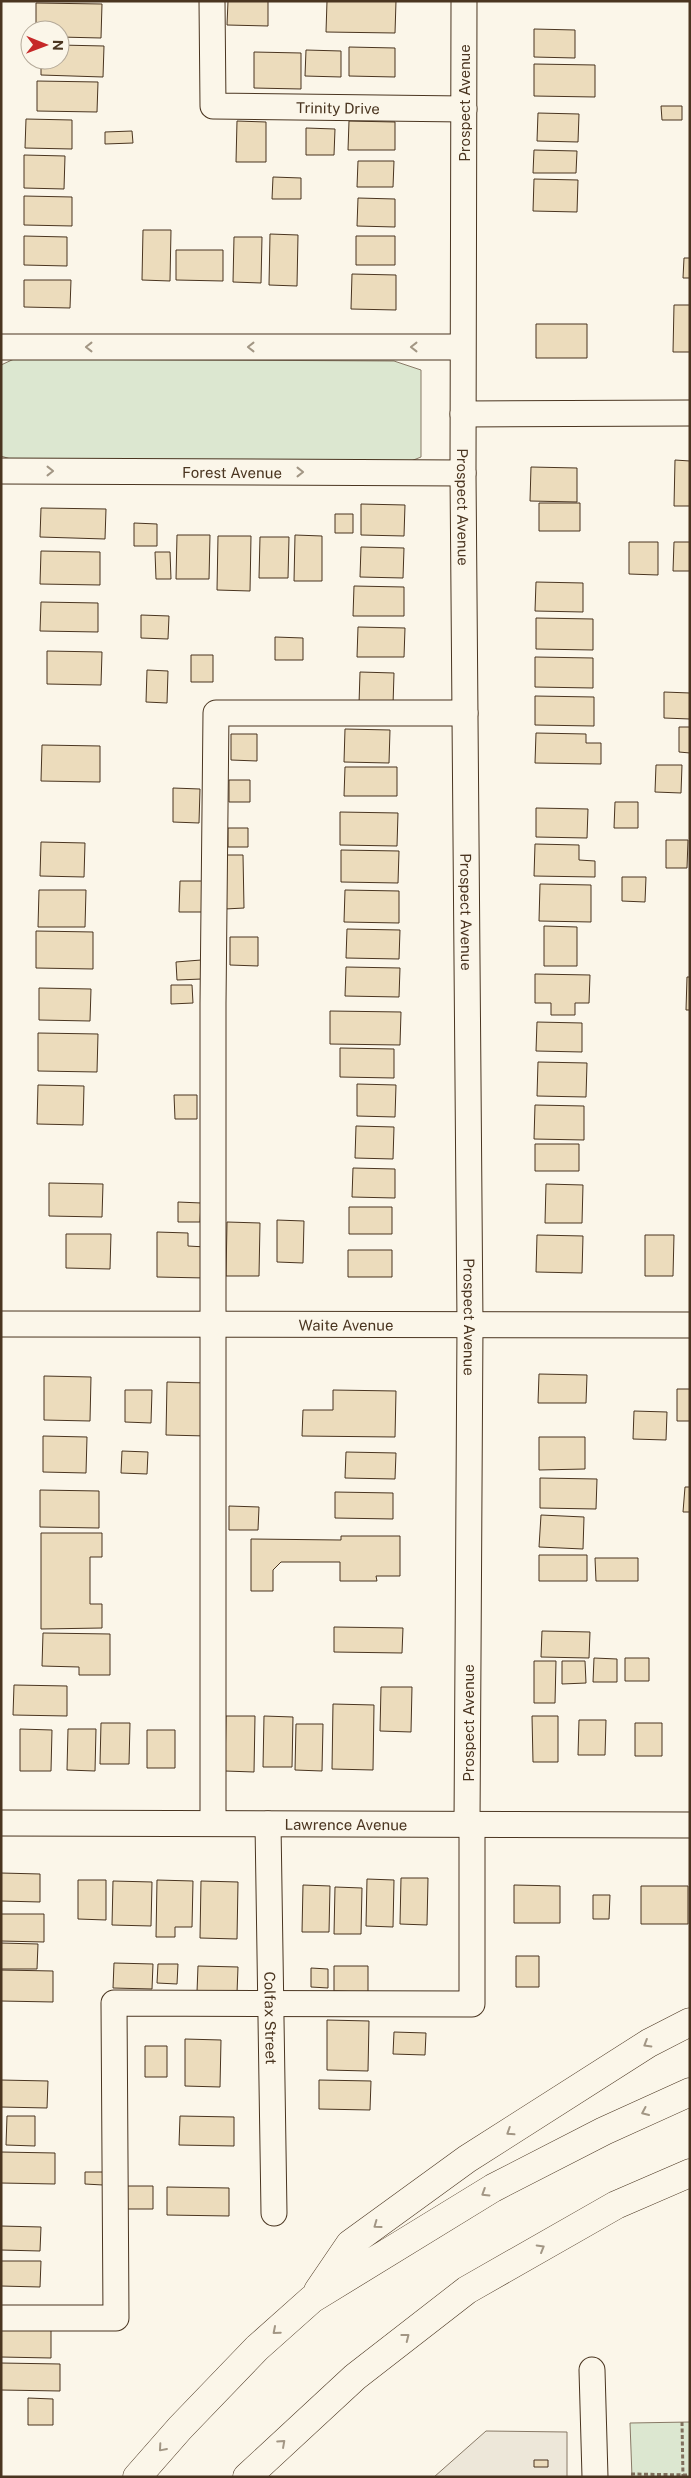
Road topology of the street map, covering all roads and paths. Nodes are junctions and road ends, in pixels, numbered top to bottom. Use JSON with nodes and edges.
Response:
{"nodes":[{"id":1,"x":212,"y":1,"type":"edge"},
{"id":2,"x":464,"y":1,"type":"edge"},
{"id":3,"x":464,"y":109,"type":"junction"},
{"id":4,"x":1,"y":347,"type":"edge"},
{"id":5,"x":462,"y":347,"type":"junction"},
{"id":6,"x":690,"y":413,"type":"edge"},
{"id":7,"x":463,"y":414,"type":"junction"},
{"id":8,"x":1,"y":471,"type":"edge"},
{"id":9,"x":463,"y":472,"type":"junction"},
{"id":10,"x":465,"y":712,"type":"junction"},
{"id":11,"x":1,"y":1324,"type":"edge"},
{"id":12,"x":214,"y":1324,"type":"junction"},
{"id":13,"x":470,"y":1325,"type":"junction"},
{"id":14,"x":690,"y":1325,"type":"edge"},
{"id":15,"x":1,"y":1823,"type":"edge"},
{"id":16,"x":213,"y":1823,"type":"junction"},
{"id":17,"x":268,"y":1824,"type":"junction"},
{"id":18,"x":470,"y":1824,"type":"junction"},
{"id":19,"x":690,"y":1825,"type":"edge"},
{"id":20,"x":271,"y":2003,"type":"junction"},
{"id":21,"x":690,"y":2022,"type":"edge"},
{"id":22,"x":690,"y":2092,"type":"edge"},
{"id":23,"x":690,"y":2173,"type":"edge"},
{"id":24,"x":274,"y":2213,"type":"dead end"},
{"id":25,"x":312,"y":2299,"type":"junction"},
{"id":26,"x":1,"y":2318,"type":"edge"},
{"id":27,"x":592,"y":2370,"type":"dead end"},
{"id":28,"x":682,"y":2422,"type":"dead end"},
{"id":29,"x":632,"y":2474,"type":"dead end"},
{"id":30,"x":690,"y":2475,"type":"edge"},
{"id":31,"x":683,"y":2476,"type":"edge"},
{"id":32,"x":137,"y":2477,"type":"edge"},
{"id":33,"x":248,"y":2477,"type":"edge"},
{"id":34,"x":595,"y":2477,"type":"edge"}],
"edges":[{"from":1,"to":3,"type":"street","name":"Trinity Drive"},
{"from":2,"to":3,"type":"street","name":"Prospect Avenue"},
{"from":3,"to":5,"type":"street","name":"Prospect Avenue"},
{"from":5,"to":4,"type":"street","one_way":true},
{"from":5,"to":7,"type":"street","name":"Prospect Avenue"},
{"from":6,"to":7,"type":"street"},
{"from":7,"to":9,"type":"street","name":"Prospect Avenue"},
{"from":8,"to":9,"type":"street","name":"Forest Avenue","one_way":true},
{"from":9,"to":10,"type":"street","name":"Prospect Avenue"},
{"from":10,"to":12,"type":"street"},
{"from":10,"to":13,"type":"street","name":"Prospect Avenue"},
{"from":11,"to":12,"type":"street","name":"Waite Avenue"},
{"from":12,"to":13,"type":"street","name":"Waite Avenue"},
{"from":12,"to":16,"type":"street"},
{"from":13,"to":14,"type":"street","name":"Waite Avenue"},
{"from":13,"to":18,"type":"street","name":"Prospect Avenue"},
{"from":15,"to":16,"type":"street","name":"Lawrence Avenue"},
{"from":16,"to":17,"type":"street","name":"Lawrence Avenue"},
{"from":17,"to":18,"type":"street","name":"Lawrence Avenue"},
{"from":17,"to":20,"type":"street","name":"Colfax Street"},
{"from":18,"to":19,"type":"street","name":"Lawrence Avenue"},
{"from":18,"to":20,"type":"street","name":"Prospect Avenue"},
{"from":20,"to":24,"type":"street","name":"Colfax Street"},
{"from":20,"to":26,"type":"street"},
{"from":21,"to":25,"type":"highway","one_way":true},
{"from":22,"to":25,"type":"highway","one_way":true},
{"from":33,"to":23,"type":"highway","one_way":true},
{"from":25,"to":32,"type":"highway","one_way":true},
{"from":27,"to":34,"type":"street"},
{"from":28,"to":31,"type":"path"},
{"from":29,"to":31,"type":"path"},
{"from":30,"to":31,"type":"path"}]}
